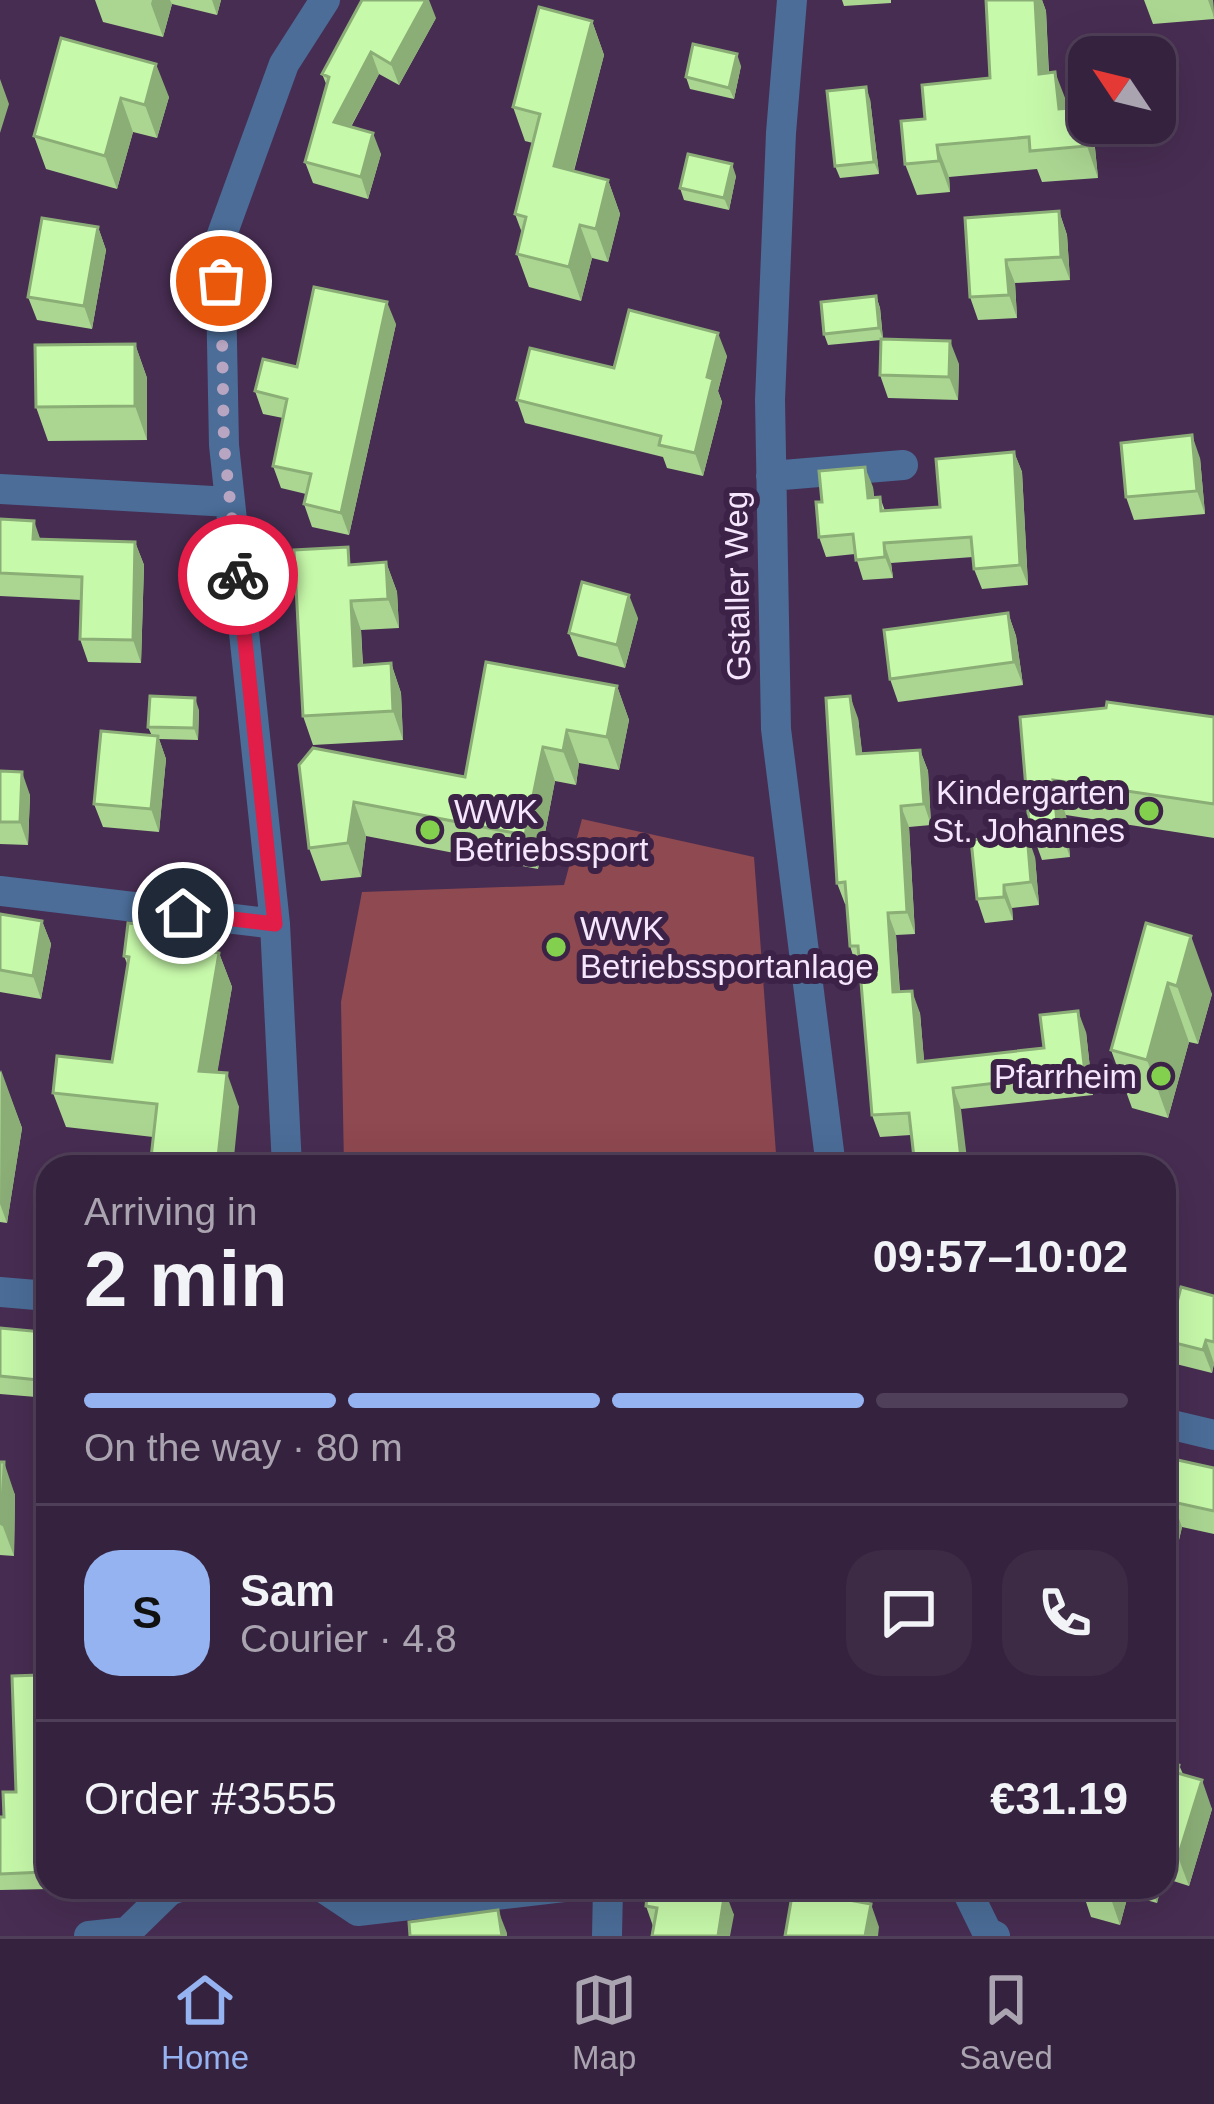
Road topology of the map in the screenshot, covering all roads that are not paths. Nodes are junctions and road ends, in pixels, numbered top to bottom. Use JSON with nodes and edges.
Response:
{"nodes":[{"id":1,"x":325,"y":0,"type":"edge"},
{"id":2,"x":792,"y":0,"type":"edge"},
{"id":3,"x":903,"y":465,"type":"dead end"},
{"id":4,"x":771,"y":476,"type":"junction"},
{"id":5,"x":0,"y":489,"type":"edge"},
{"id":6,"x":230,"y":502,"type":"junction"},
{"id":7,"x":0,"y":891,"type":"edge"},
{"id":8,"x":275,"y":924,"type":"junction"},
{"id":9,"x":286,"y":1155,"type":"edge"},
{"id":10,"x":829,"y":1155,"type":"edge"},
{"id":11,"x":0,"y":1292,"type":"edge"},
{"id":12,"x":36,"y":1295,"type":"edge"},
{"id":13,"x":1176,"y":1426,"type":"edge"},
{"id":14,"x":1214,"y":1435,"type":"edge"},
{"id":15,"x":161,"y":1899,"type":"edge"},
{"id":16,"x":340,"y":1899,"type":"edge"},
{"id":17,"x":461,"y":1899,"type":"edge"},
{"id":18,"x":608,"y":1899,"type":"edge"},
{"id":19,"x":971,"y":1899,"type":"edge"},
{"id":20,"x":89,"y":1936,"type":"edge"},
{"id":21,"x":607,"y":1936,"type":"edge"},
{"id":22,"x":995,"y":1936,"type":"edge"}],
"edges":[{"from":1,"to":6,"type":"street"},
{"from":2,"to":4,"type":"street","name":"Gstaller Weg"},
{"from":3,"to":4,"type":"street"},
{"from":4,"to":10,"type":"street","name":"Gstaller Weg"},
{"from":5,"to":6,"type":"street"},
{"from":6,"to":8,"type":"street"},
{"from":7,"to":8,"type":"street"},
{"from":8,"to":9,"type":"street"},
{"from":11,"to":12,"type":"street"},
{"from":13,"to":14,"type":"street"},
{"from":15,"to":20,"type":"street"},
{"from":16,"to":17,"type":"street"},
{"from":18,"to":21,"type":"street"},
{"from":19,"to":22,"type":"street"}]}
